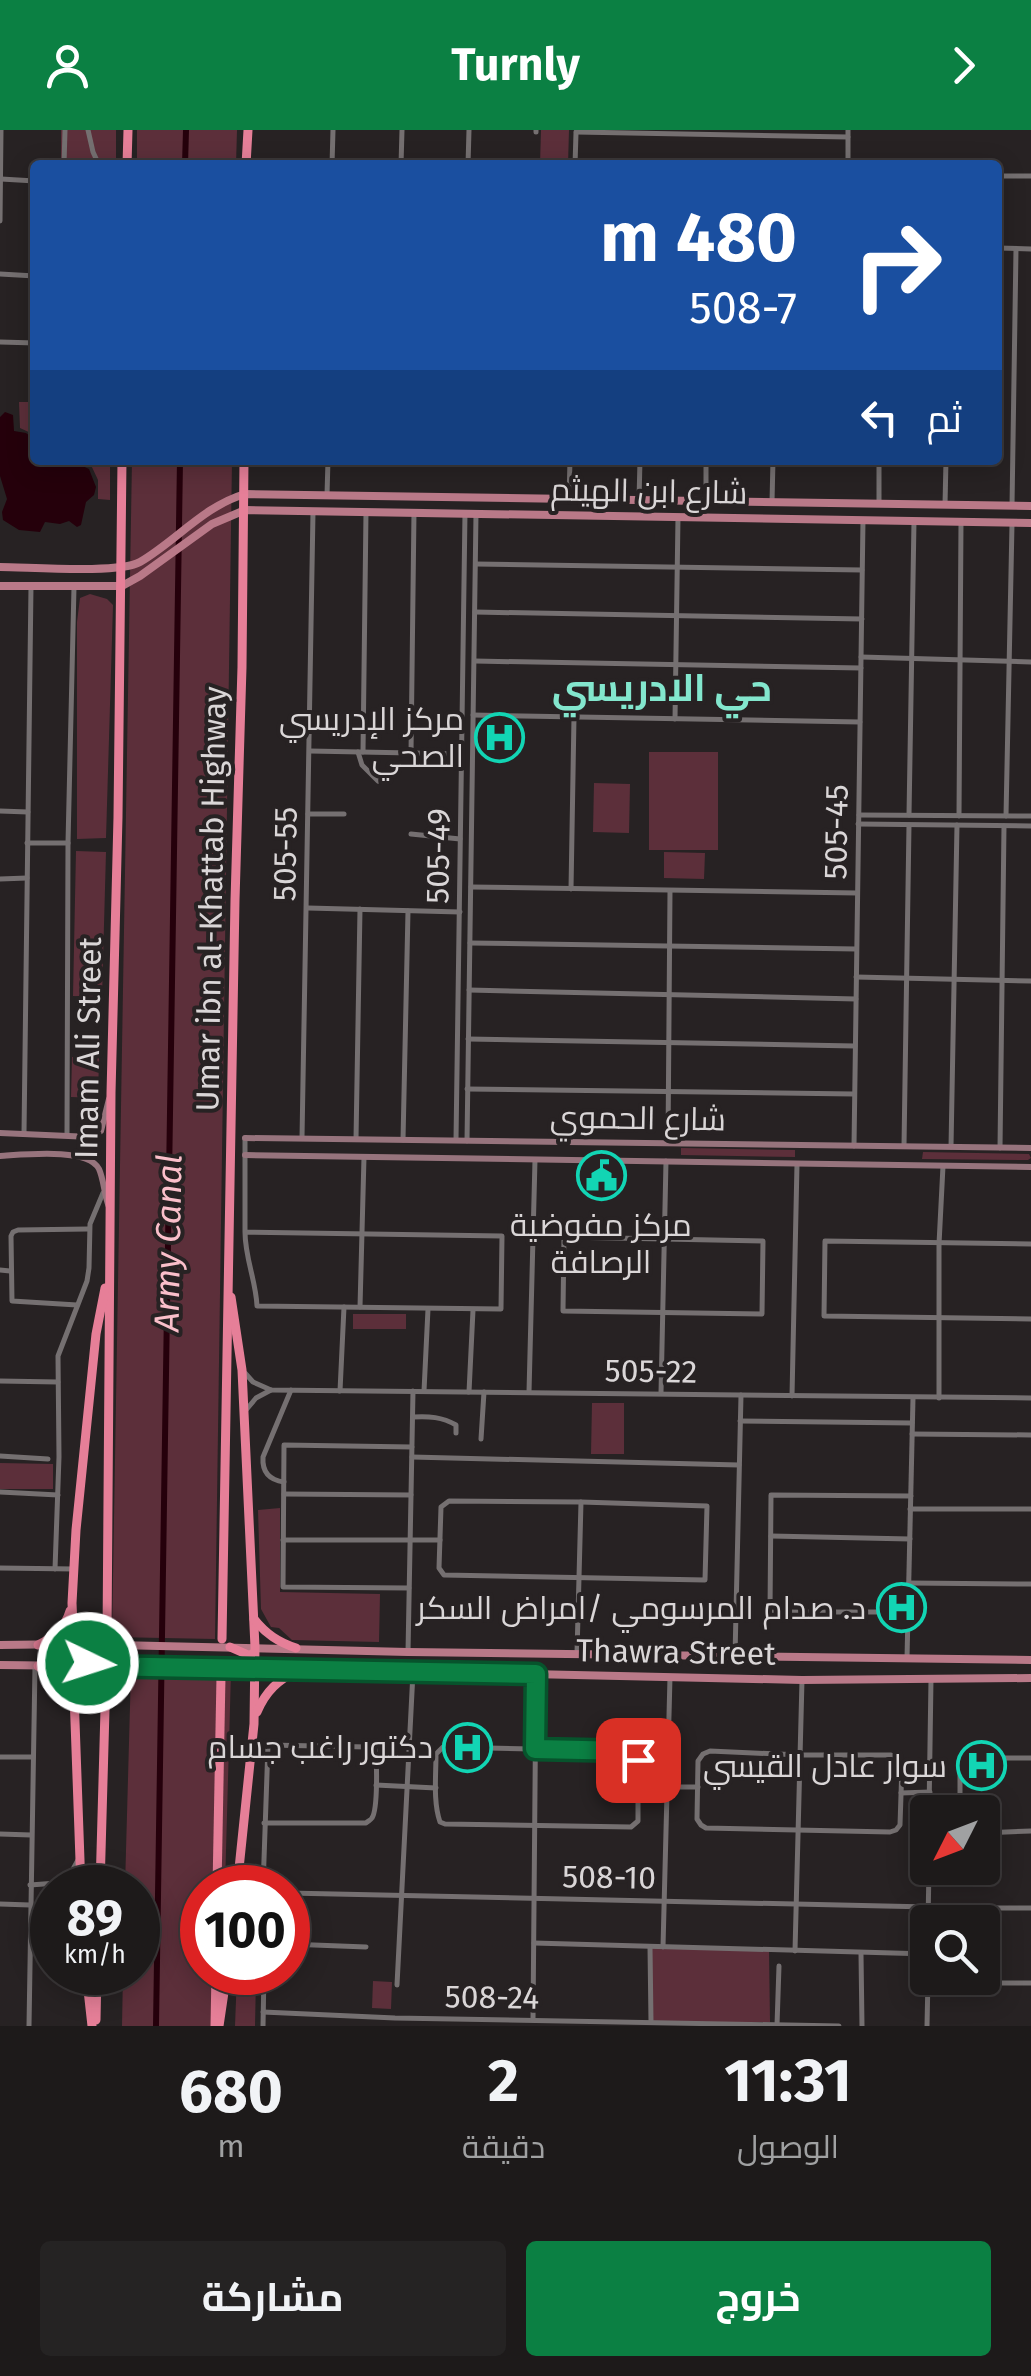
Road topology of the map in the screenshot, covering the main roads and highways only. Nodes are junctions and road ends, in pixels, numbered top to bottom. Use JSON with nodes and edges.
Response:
{"nodes":[{"id":1,"x":128,"y":130,"type":"edge"},
{"id":2,"x":248,"y":130,"type":"edge"},
{"id":3,"x":127,"y":160,"type":"edge"},
{"id":4,"x":246,"y":160,"type":"edge"},
{"id":5,"x":122,"y":465,"type":"edge"},
{"id":6,"x":244,"y":465,"type":"edge"},
{"id":7,"x":351,"y":496,"type":"junction"},
{"id":8,"x":818,"y":503,"type":"junction"},
{"id":9,"x":1031,"y":506,"type":"edge"},
{"id":10,"x":351,"y":511,"type":"junction"},
{"id":11,"x":818,"y":519,"type":"junction"},
{"id":12,"x":1031,"y":523,"type":"edge"},
{"id":13,"x":0,"y":567,"type":"edge"},
{"id":14,"x":0,"y":586,"type":"edge"},
{"id":15,"x":109,"y":1266,"type":"junction"},
{"id":16,"x":228,"y":1282,"type":"junction"},
{"id":17,"x":72,"y":1604,"type":"junction"},
{"id":18,"x":254,"y":1619,"type":"junction"},
{"id":19,"x":107,"y":1637,"type":"tunnel mouth"},
{"id":20,"x":226,"y":1643,"type":"junction"},
{"id":21,"x":98,"y":1644,"type":"joint"},
{"id":22,"x":38,"y":1645,"type":"junction"},
{"id":23,"x":0,"y":1646,"type":"edge"},
{"id":24,"x":296,"y":1648,"type":"junction"},
{"id":25,"x":78,"y":1655,"type":"junction"},
{"id":26,"x":251,"y":1657,"type":"junction"},
{"id":27,"x":858,"y":1658,"type":"junction"},
{"id":28,"x":1028,"y":1658,"type":"edge"},
{"id":29,"x":0,"y":1665,"type":"edge"},
{"id":30,"x":37,"y":1666,"type":"junction"},
{"id":31,"x":97,"y":1666,"type":"joint"},
{"id":32,"x":230,"y":1668,"type":"joint"},
{"id":33,"x":298,"y":1670,"type":"junction"},
{"id":34,"x":106,"y":1674,"type":"tunnel mouth"},
{"id":35,"x":221,"y":1676,"type":"dead end"},
{"id":36,"x":858,"y":1680,"type":"junction"},
{"id":37,"x":1028,"y":1681,"type":"edge"},
{"id":38,"x":74,"y":1703,"type":"junction"},
{"id":39,"x":254,"y":1724,"type":"junction"},
{"id":40,"x":81,"y":1865,"type":"edge"},
{"id":41,"x":101,"y":1865,"type":"edge"},
{"id":42,"x":218,"y":1865,"type":"edge"},
{"id":43,"x":239,"y":1865,"type":"edge"},
{"id":44,"x":89,"y":1995,"type":"edge"},
{"id":45,"x":96,"y":1995,"type":"edge"},
{"id":46,"x":216,"y":1995,"type":"edge"},
{"id":47,"x":224,"y":1995,"type":"edge"},
{"id":48,"x":94,"y":2026,"type":"edge"},
{"id":49,"x":217,"y":2026,"type":"edge"}],
"edges":[{"from":1,"to":3,"type":"highway"},
{"from":2,"to":4,"type":"highway"},
{"from":5,"to":15,"type":"highway","name":"Imam Ali Street"},
{"from":6,"to":16,"type":"highway","name":"Umar ibn al-Khattab Highway"},
{"from":7,"to":8,"type":"main road","name":"شارع ابن الهيثم"},
{"from":7,"to":10,"type":"main road"},
{"from":7,"to":13,"type":"main road","name":"شارع ابن الهيثم"},
{"from":8,"to":9,"type":"main road","name":"شارع ابن الهيثم"},
{"from":8,"to":11,"type":"main road"},
{"from":10,"to":11,"type":"main road","name":"شارع ابن الهيثم"},
{"from":10,"to":14,"type":"main road","name":"شارع ابن الهيثم"},
{"from":11,"to":12,"type":"main road","name":"شارع ابن الهيثم"},
{"from":15,"to":17,"type":"highway"},
{"from":15,"to":19,"type":"highway","name":"Imam Ali Street"},
{"from":16,"to":18,"type":"highway"},
{"from":16,"to":20,"type":"highway","name":"Umar ibn al-Khattab Highway"},
{"from":17,"to":22,"type":"highway"},
{"from":17,"to":25,"type":"highway"},
{"from":18,"to":24,"type":"highway"},
{"from":18,"to":26,"type":"highway"},
{"from":20,"to":21,"type":"main road"},
{"from":20,"to":26,"type":"highway"},
{"from":21,"to":25,"type":"highway"},
{"from":22,"to":23,"type":"main road"},
{"from":22,"to":25,"type":"main road"},
{"from":24,"to":26,"type":"main road","name":"Thawra Street"},
{"from":24,"to":27,"type":"main road","name":"Thawra Street"},
{"from":25,"to":30,"type":"main road"},
{"from":25,"to":31,"type":"highway"},
{"from":25,"to":38,"type":"highway"},
{"from":26,"to":32,"type":"highway"},
{"from":26,"to":33,"type":"main road","name":"Thawra Street"},
{"from":26,"to":39,"type":"highway"},
{"from":27,"to":28,"type":"main road","name":"Thawra Street"},
{"from":27,"to":36,"type":"main road"},
{"from":29,"to":30,"type":"main road"},
{"from":30,"to":38,"type":"highway"},
{"from":31,"to":32,"type":"main road"},
{"from":33,"to":36,"type":"main road","name":"Thawra Street"},
{"from":33,"to":39,"type":"highway"},
{"from":34,"to":41,"type":"highway"},
{"from":35,"to":42,"type":"highway"},
{"from":36,"to":37,"type":"main road","name":"Thawra Street"},
{"from":38,"to":40,"type":"highway"},
{"from":39,"to":43,"type":"highway"},
{"from":44,"to":48,"type":"highway"},
{"from":45,"to":48,"type":"highway"},
{"from":46,"to":49,"type":"highway"},
{"from":47,"to":49,"type":"highway"}]}
